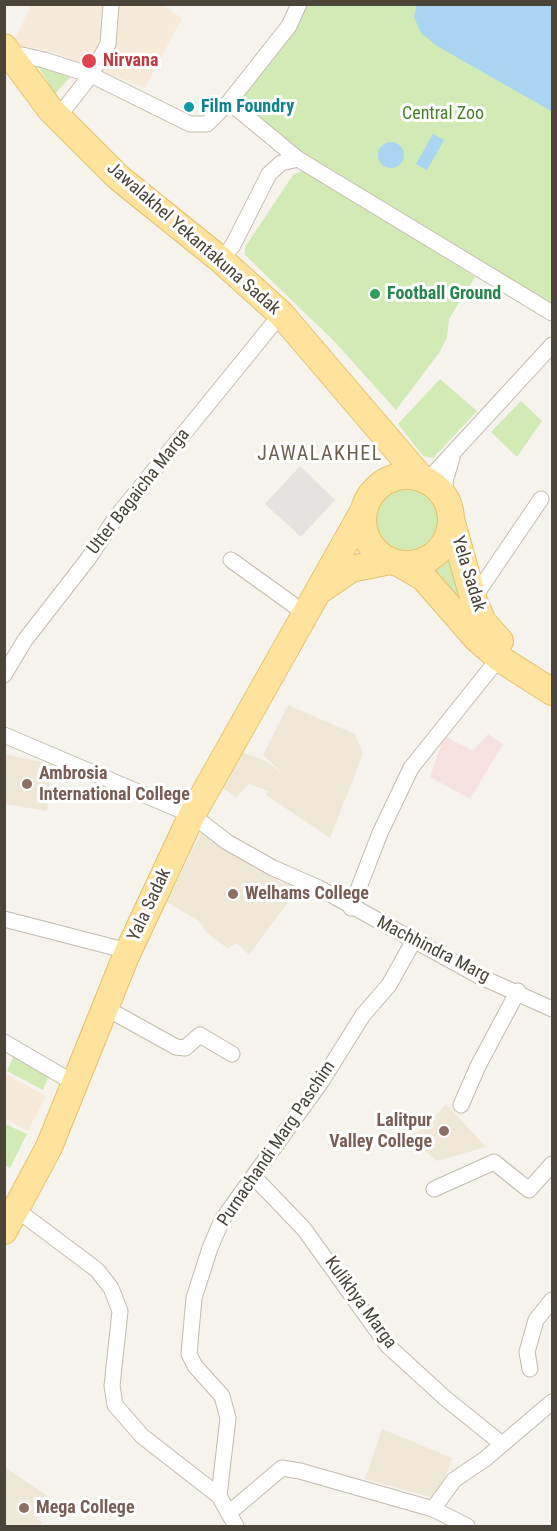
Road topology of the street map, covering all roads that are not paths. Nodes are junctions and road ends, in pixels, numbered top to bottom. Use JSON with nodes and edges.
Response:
{"nodes":[{"id":1,"x":111,"y":4,"type":"edge"},
{"id":2,"x":299,"y":4,"type":"edge"},
{"id":3,"x":7,"y":55,"type":"edge"},
{"id":4,"x":91,"y":75,"type":"junction"},
{"id":5,"x":229,"y":102,"type":"junction"},
{"id":6,"x":58,"y":117,"type":"junction"},
{"id":7,"x":298,"y":159,"type":"junction"},
{"id":8,"x":221,"y":260,"type":"junction"},
{"id":9,"x":552,"y":313,"type":"edge"},
{"id":10,"x":281,"y":314,"type":"junction"},
{"id":11,"x":552,"y":345,"type":"edge"},
{"id":12,"x":381,"y":431,"type":"junction"},
{"id":13,"x":459,"y":444,"type":"junction"},
{"id":14,"x":424,"y":479,"type":"junction"},
{"id":15,"x":541,"y":499,"type":"dead end"},
{"id":16,"x":368,"y":501,"type":"junction"},
{"id":17,"x":449,"y":510,"type":"junction"},
{"id":18,"x":231,"y":560,"type":"dead end"},
{"id":19,"x":395,"y":562,"type":"junction"},
{"id":20,"x":320,"y":591,"type":"junction"},
{"id":21,"x":473,"y":599,"type":"junction"},
{"id":22,"x":306,"y":614,"type":"junction"},
{"id":23,"x":506,"y":655,"type":"junction"},
{"id":24,"x":4,"y":675,"type":"edge"},
{"id":25,"x":552,"y":676,"type":"edge"},
{"id":26,"x":552,"y":693,"type":"edge"},
{"id":27,"x":4,"y":735,"type":"edge"},
{"id":28,"x":192,"y":815,"type":"junction"},
{"id":29,"x":351,"y":908,"type":"junction"},
{"id":30,"x":4,"y":920,"type":"edge"},
{"id":31,"x":413,"y":942,"type":"junction"},
{"id":32,"x":128,"y":951,"type":"junction"},
{"id":33,"x":518,"y":991,"type":"junction"},
{"id":34,"x":104,"y":1007,"type":"junction"},
{"id":35,"x":552,"y":1009,"type":"edge"},
{"id":36,"x":4,"y":1042,"type":"edge"},
{"id":37,"x":232,"y":1054,"type":"dead end"},
{"id":38,"x":74,"y":1083,"type":"junction"},
{"id":39,"x":461,"y":1105,"type":"dead end"},
{"id":40,"x":552,"y":1164,"type":"edge"},
{"id":41,"x":254,"y":1178,"type":"junction"},
{"id":42,"x":434,"y":1189,"type":"dead end"},
{"id":43,"x":11,"y":1220,"type":"edge"},
{"id":44,"x":552,"y":1300,"type":"edge"},
{"id":45,"x":530,"y":1369,"type":"dead end"},
{"id":46,"x":552,"y":1402,"type":"edge"},
{"id":47,"x":502,"y":1443,"type":"junction"},
{"id":48,"x":219,"y":1496,"type":"junction"},
{"id":49,"x":433,"y":1509,"type":"junction"},
{"id":50,"x":233,"y":1519,"type":"edge"},
{"id":51,"x":467,"y":1527,"type":"edge"}],
"edges":[{"from":1,"to":4,"type":"street"},
{"from":2,"to":5,"type":"street"},
{"from":3,"to":4,"type":"street"},
{"from":3,"to":6,"type":"main road","name":"Jawalakhel Yekantakuna Sadak"},
{"from":4,"to":5,"type":"street"},
{"from":4,"to":6,"type":"street"},
{"from":5,"to":7,"type":"street"},
{"from":6,"to":8,"type":"main road","name":"Jawalakhel Yekantakuna Sadak"},
{"from":7,"to":8,"type":"street"},
{"from":7,"to":9,"type":"street"},
{"from":8,"to":10,"type":"main road","name":"Jawalakhel Yekantakuna Sadak"},
{"from":10,"to":12,"type":"main road","name":"Jawalakhel Yekantakuna Sadak"},
{"from":10,"to":24,"type":"street","name":"Utter Bagaicha Marga"},
{"from":11,"to":13,"type":"street"},
{"from":12,"to":14,"type":"main road","name":"Jawalakhel Yekantakuna Sadak"},
{"from":12,"to":16,"type":"main road"},
{"from":13,"to":14,"type":"street"},
{"from":13,"to":17,"type":"street"},
{"from":14,"to":16,"type":"main road"},
{"from":14,"to":17,"type":"main road"},
{"from":15,"to":21,"type":"street"},
{"from":16,"to":19,"type":"main road"},
{"from":16,"to":20,"type":"main road","name":"Yala Sadak"},
{"from":17,"to":19,"type":"main road"},
{"from":17,"to":21,"type":"main road","name":"Yela Sadak"},
{"from":18,"to":22,"type":"street"},
{"from":19,"to":20,"type":"main road"},
{"from":19,"to":23,"type":"main road"},
{"from":20,"to":22,"type":"main road","name":"Yala Sadak"},
{"from":21,"to":23,"type":"main road","name":"Yela Sadak"},
{"from":22,"to":28,"type":"main road","name":"Yala Sadak"},
{"from":23,"to":25,"type":"main road"},
{"from":23,"to":26,"type":"main road"},
{"from":23,"to":29,"type":"street"},
{"from":27,"to":28,"type":"street"},
{"from":28,"to":29,"type":"street","name":"Machhindra Marg"},
{"from":28,"to":32,"type":"main road","name":"Yala Sadak"},
{"from":29,"to":31,"type":"street","name":"Machhindra Marg"},
{"from":30,"to":32,"type":"street"},
{"from":31,"to":33,"type":"street","name":"Machhindra Marg"},
{"from":31,"to":41,"type":"street","name":"Purnachandi Marg Paschim"},
{"from":32,"to":34,"type":"main road","name":"Yala Sadak"},
{"from":33,"to":35,"type":"street","name":"Machhindra Marg"},
{"from":33,"to":39,"type":"street"},
{"from":34,"to":37,"type":"street"},
{"from":34,"to":38,"type":"main road","name":"Yala Sadak"},
{"from":36,"to":38,"type":"street"},
{"from":38,"to":43,"type":"main road","name":"Yala Sadak"},
{"from":40,"to":42,"type":"street"},
{"from":41,"to":47,"type":"street","name":"Kulikhya Marga"},
{"from":41,"to":48,"type":"street","name":"Purnachandi Marg Paschim"},
{"from":43,"to":48,"type":"street"},
{"from":44,"to":45,"type":"street"},
{"from":46,"to":47,"type":"street"},
{"from":47,"to":49,"type":"street"},
{"from":48,"to":50,"type":"street"},
{"from":49,"to":50,"type":"street"},
{"from":49,"to":51,"type":"street"}]}
